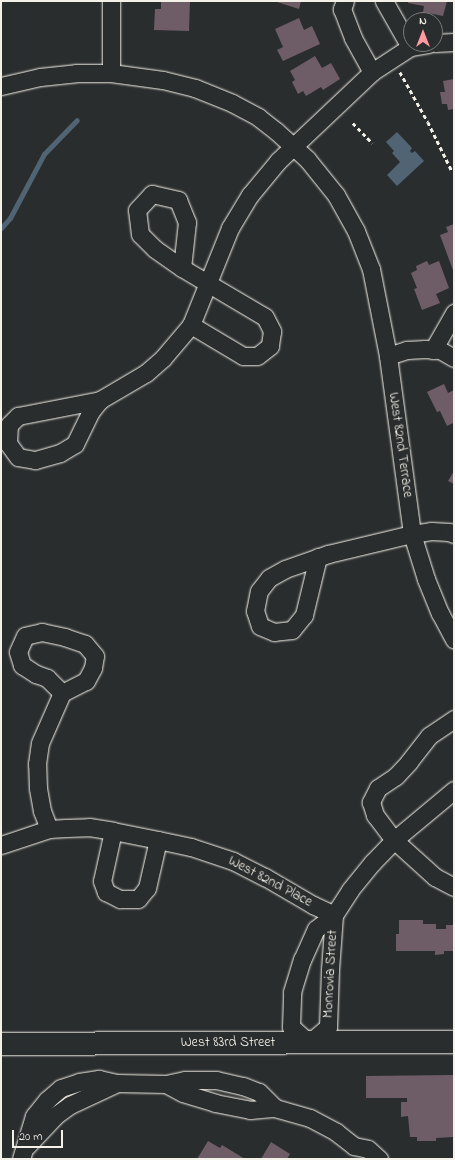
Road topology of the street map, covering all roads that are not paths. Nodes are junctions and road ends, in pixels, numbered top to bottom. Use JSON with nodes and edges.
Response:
{"nodes":[{"id":1,"x":110,"y":1,"type":"edge"},
{"id":2,"x":345,"y":1,"type":"edge"},
{"id":3,"x":384,"y":1,"type":"edge"},
{"id":4,"x":403,"y":35,"type":"edge"},
{"id":5,"x":454,"y":42,"type":"edge"},
{"id":6,"x":443,"y":43,"type":"edge"},
{"id":7,"x":403,"y":52,"type":"edge"},
{"id":8,"x":372,"y":72,"type":"junction"},
{"id":9,"x":111,"y":73,"type":"junction"},
{"id":10,"x":1,"y":86,"type":"edge"},
{"id":11,"x":293,"y":147,"type":"junction"},
{"id":12,"x":182,"y":268,"type":"dead end"},
{"id":13,"x":209,"y":283,"type":"junction"},
{"id":14,"x":454,"y":313,"type":"edge"},
{"id":15,"x":190,"y":325,"type":"junction"},
{"id":16,"x":433,"y":350,"type":"junction"},
{"id":17,"x":388,"y":356,"type":"junction"},
{"id":18,"x":454,"y":358,"type":"edge"},
{"id":19,"x":100,"y":400,"type":"junction"},
{"id":20,"x":412,"y":534,"type":"junction"},
{"id":21,"x":454,"y":534,"type":"edge"},
{"id":22,"x":318,"y":557,"type":"junction"},
{"id":23,"x":454,"y":639,"type":"edge"},
{"id":24,"x":62,"y":692,"type":"dead end"},
{"id":25,"x":454,"y":719,"type":"edge"},
{"id":26,"x":454,"y":790,"type":"edge"},
{"id":27,"x":49,"y":830,"type":"junction"},
{"id":28,"x":113,"y":831,"type":"junction"},
{"id":29,"x":158,"y":840,"type":"junction"},
{"id":30,"x":394,"y":840,"type":"junction"},
{"id":31,"x":1,"y":845,"type":"edge"},
{"id":32,"x":454,"y":887,"type":"edge"},
{"id":33,"x":334,"y":915,"type":"junction"},
{"id":34,"x":454,"y":1042,"type":"edge"},
{"id":35,"x":309,"y":1043,"type":"junction"},
{"id":36,"x":1,"y":1044,"type":"edge"},
{"id":37,"x":166,"y":1084,"type":"junction"},
{"id":38,"x":275,"y":1108,"type":"junction"},
{"id":39,"x":24,"y":1152,"type":"edge"},
{"id":40,"x":356,"y":1153,"type":"edge"},
{"id":41,"x":380,"y":1159,"type":"edge"}],
"edges":[{"from":1,"to":9,"type":"street"},
{"from":2,"to":8,"type":"street"},
{"from":3,"to":4,"type":"street"},
{"from":5,"to":6,"type":"street"},
{"from":7,"to":8,"type":"street"},
{"from":8,"to":11,"type":"street"},
{"from":9,"to":10,"type":"street","name":"West 82nd Terrace"},
{"from":9,"to":11,"type":"street","name":"West 82nd Terrace"},
{"from":11,"to":13,"type":"street"},
{"from":11,"to":17,"type":"street","name":"West 82nd Terrace"},
{"from":12,"to":13,"type":"street"},
{"from":13,"to":15,"type":"street"},
{"from":13,"to":15,"type":"street"},
{"from":14,"to":16,"type":"street"},
{"from":15,"to":19,"type":"street"},
{"from":16,"to":17,"type":"street"},
{"from":16,"to":18,"type":"street"},
{"from":17,"to":20,"type":"street","name":"West 82nd Terrace"},
{"from":19,"to":19,"type":"street"},
{"from":20,"to":21,"type":"street"},
{"from":20,"to":22,"type":"street"},
{"from":20,"to":23,"type":"street","name":"West 82nd Terrace"},
{"from":22,"to":22,"type":"street"},
{"from":24,"to":27,"type":"street"},
{"from":25,"to":30,"type":"street"},
{"from":26,"to":30,"type":"street","name":"Monrovia Street"},
{"from":27,"to":28,"type":"street","name":"West 82nd Place"},
{"from":27,"to":31,"type":"street","name":"West 82nd Place"},
{"from":28,"to":29,"type":"street","name":"West 82nd Place"},
{"from":28,"to":29,"type":"street"},
{"from":29,"to":33,"type":"street","name":"West 82nd Place"},
{"from":30,"to":32,"type":"street"},
{"from":30,"to":33,"type":"street","name":"Monrovia Street"},
{"from":33,"to":35,"type":"street","name":"Monrovia Street"},
{"from":33,"to":35,"type":"street","name":"Monrovia Street"},
{"from":34,"to":35,"type":"street","name":"West 83rd Street"},
{"from":35,"to":36,"type":"street","name":"West 83rd Street"},
{"from":37,"to":38,"type":"street"},
{"from":37,"to":38,"type":"street"},
{"from":37,"to":39,"type":"street"},
{"from":38,"to":40,"type":"street"},
{"from":40,"to":41,"type":"street"}]}
